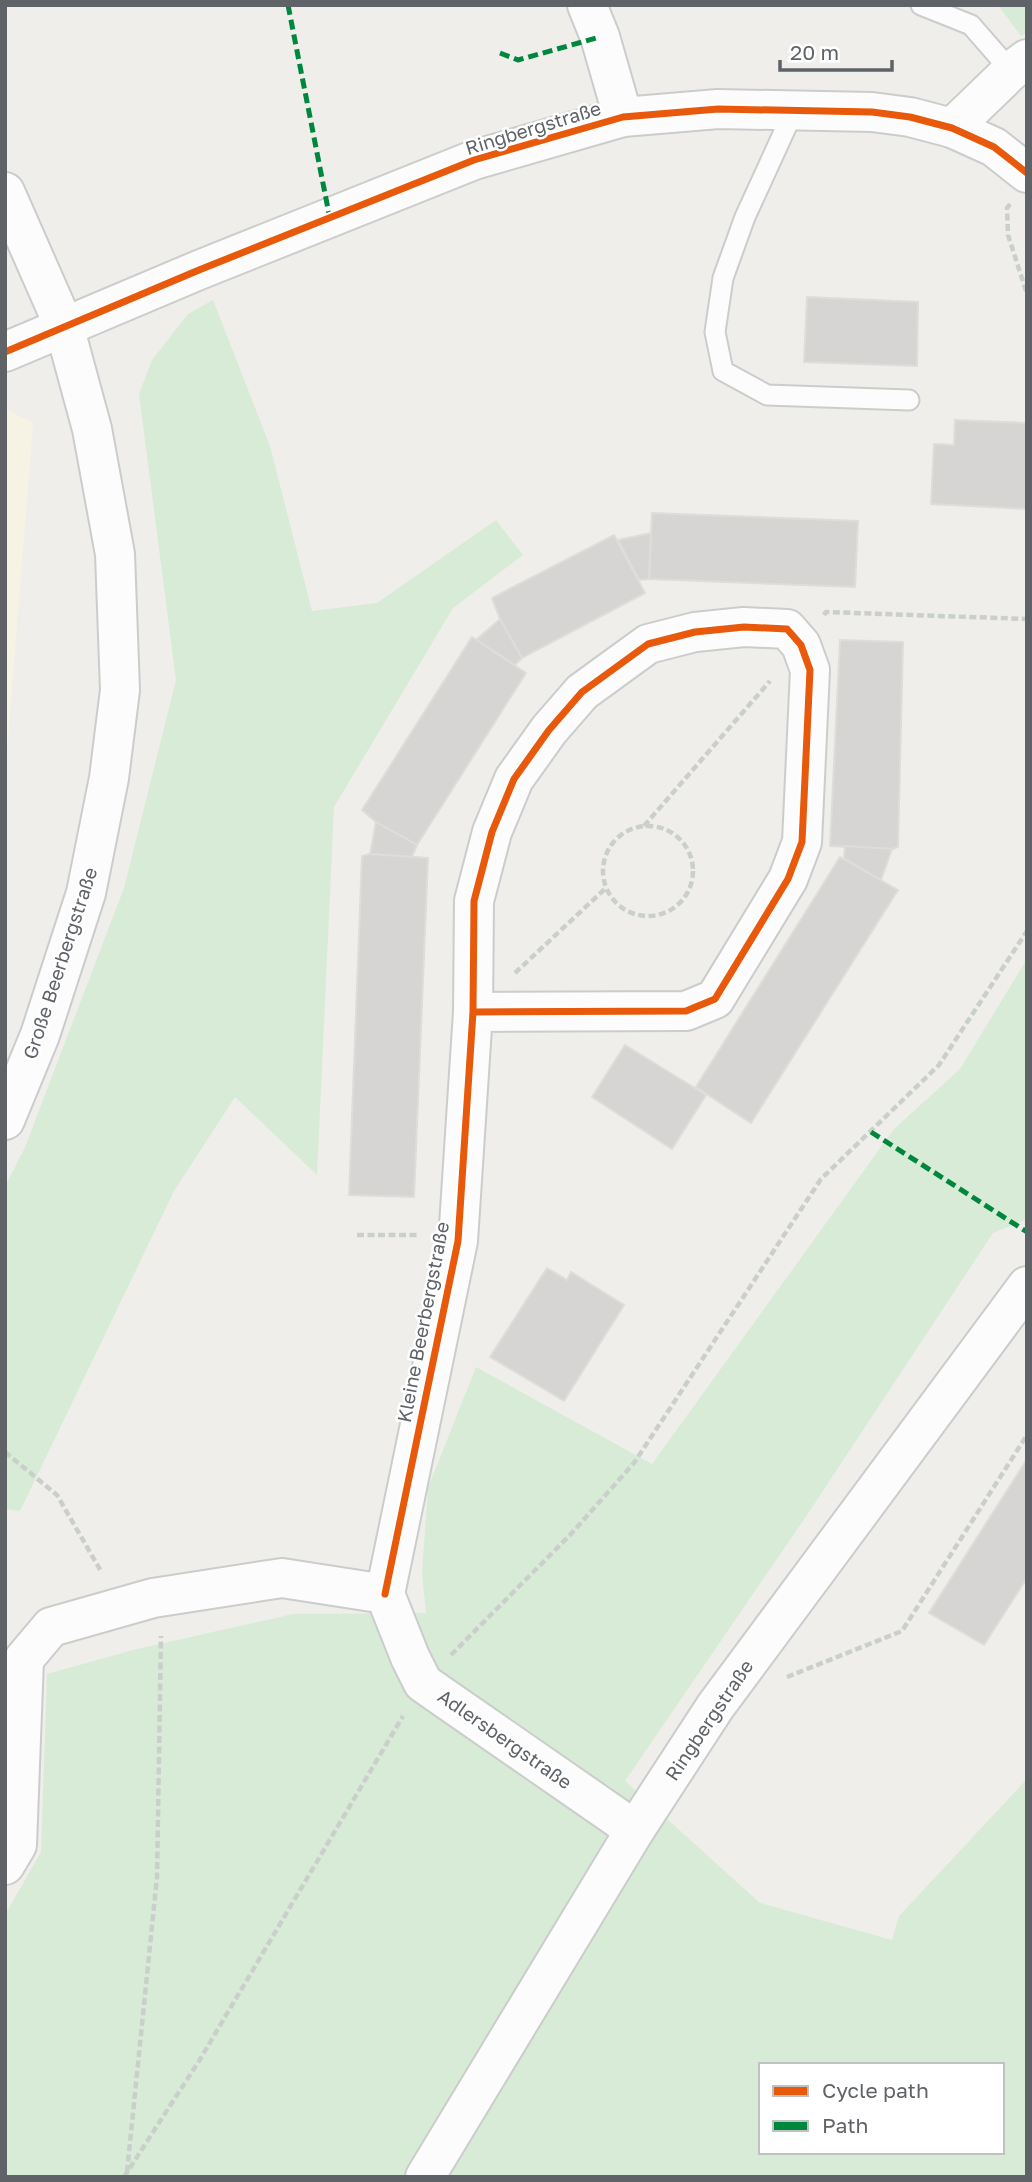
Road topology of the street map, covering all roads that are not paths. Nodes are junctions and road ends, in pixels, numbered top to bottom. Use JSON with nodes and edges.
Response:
{"nodes":[{"id":1,"x":587,"y":5,"type":"edge"},
{"id":2,"x":921,"y":5,"type":"edge"},
{"id":3,"x":1019,"y":65,"type":"edge"},
{"id":4,"x":794,"y":110,"type":"junction"},
{"id":5,"x":623,"y":117,"type":"junction"},
{"id":6,"x":952,"y":128,"type":"junction"},
{"id":7,"x":1020,"y":187,"type":"edge"},
{"id":8,"x":5,"y":192,"type":"edge"},
{"id":9,"x":64,"y":326,"type":"junction"},
{"id":10,"x":5,"y":352,"type":"edge"},
{"id":11,"x":909,"y":400,"type":"dead end"},
{"id":12,"x":473,"y":1012,"type":"junction"},
{"id":13,"x":5,"y":1120,"type":"edge"},
{"id":14,"x":1027,"y":1286,"type":"edge"},
{"id":15,"x":385,"y":1594,"type":"junction"},
{"id":16,"x":635,"y":1830,"type":"junction"},
{"id":17,"x":5,"y":1865,"type":"edge"},
{"id":18,"x":425,"y":2177,"type":"edge"}],
"edges":[{"from":1,"to":5,"type":"street"},
{"from":2,"to":3,"type":"lane"},
{"from":3,"to":6,"type":"street"},
{"from":4,"to":5,"type":"street","name":"Ringbergstraße"},
{"from":4,"to":6,"type":"street","name":"Ringbergstraße"},
{"from":4,"to":11,"type":"lane"},
{"from":5,"to":9,"type":"street","name":"Ringbergstraße"},
{"from":6,"to":7,"type":"street","name":"Ringbergstraße"},
{"from":8,"to":9,"type":"street","name":"Große Beerbergstraße"},
{"from":9,"to":10,"type":"street","name":"Ringbergstraße"},
{"from":9,"to":13,"type":"street","name":"Große Beerbergstraße"},
{"from":12,"to":12,"type":"street","name":"Kleine Beerbergstraße"},
{"from":12,"to":15,"type":"street","name":"Kleine Beerbergstraße"},
{"from":14,"to":16,"type":"street","name":"Ringbergstraße"},
{"from":15,"to":16,"type":"street","name":"Adlersbergstraße"},
{"from":15,"to":17,"type":"street"},
{"from":16,"to":18,"type":"street","name":"Ringbergstraße"}]}
